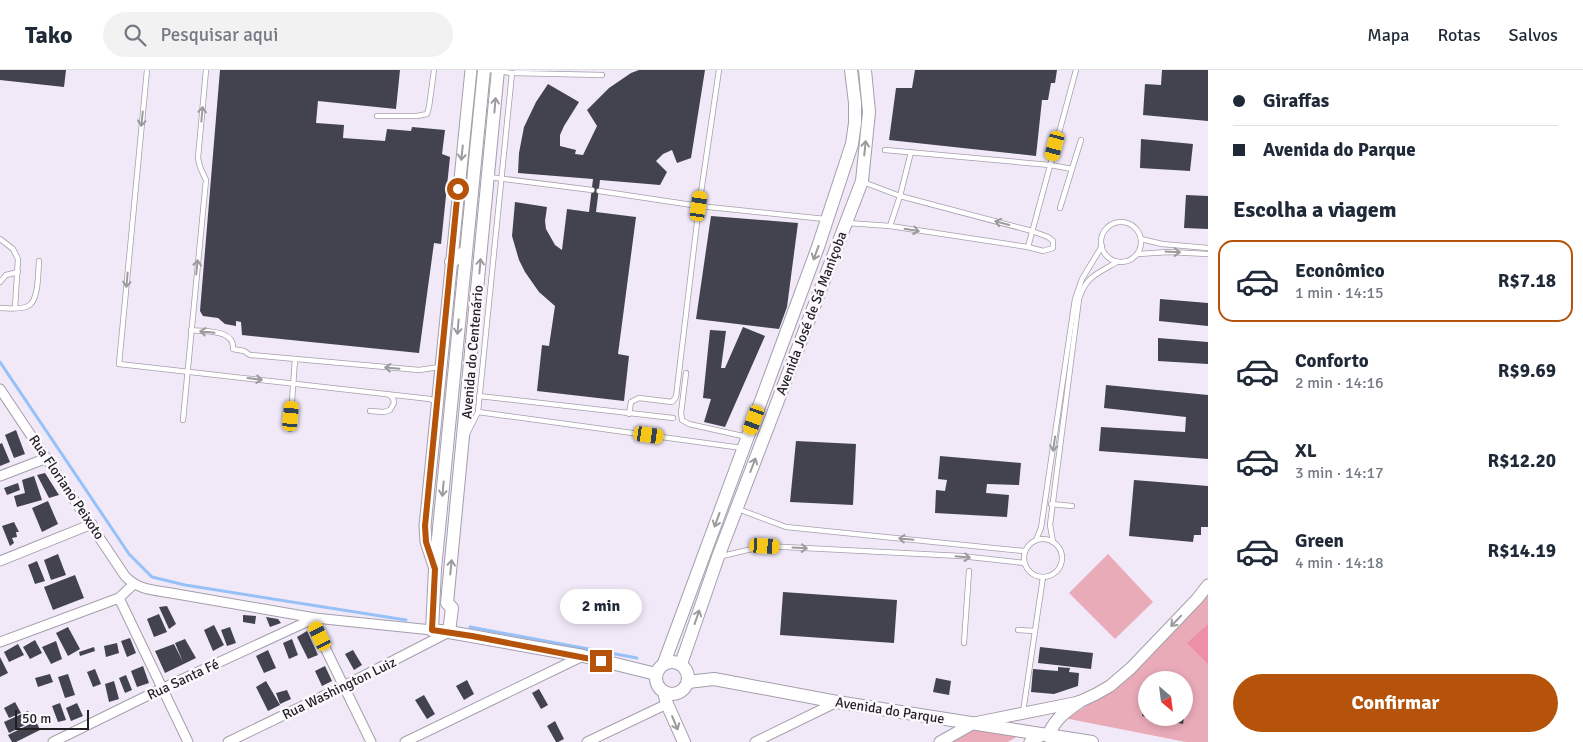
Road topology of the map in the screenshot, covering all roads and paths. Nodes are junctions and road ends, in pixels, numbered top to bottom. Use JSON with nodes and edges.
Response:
{"nodes":[{"id":1,"x":147,"y":70,"type":"edge"},
{"id":2,"x":206,"y":70,"type":"edge"},
{"id":3,"x":434,"y":70,"type":"edge"},
{"id":4,"x":471,"y":70,"type":"edge"},
{"id":5,"x":484,"y":70,"type":"edge"},
{"id":6,"x":495,"y":70,"type":"edge"},
{"id":7,"x":719,"y":70,"type":"edge"},
{"id":8,"x":851,"y":70,"type":"edge"},
{"id":9,"x":865,"y":70,"type":"edge"},
{"id":10,"x":1076,"y":70,"type":"edge"},
{"id":11,"x":512,"y":72,"type":"junction"},
{"id":12,"x":602,"y":75,"type":"dead end"},
{"id":13,"x":377,"y":116,"type":"dead end"},
{"id":14,"x":1081,"y":140,"type":"dead end"},
{"id":15,"x":885,"y":150,"type":"dead end"},
{"id":16,"x":911,"y":152,"type":"junction"},
{"id":17,"x":1050,"y":165,"type":"junction"},
{"id":18,"x":1072,"y":169,"type":"junction"},
{"id":19,"x":841,"y":176,"type":"junction"},
{"id":20,"x":494,"y":178,"type":"junction"},
{"id":21,"x":862,"y":182,"type":"junction"},
{"id":22,"x":592,"y":190,"type":"dead end"},
{"id":23,"x":599,"y":191,"type":"dead end"},
{"id":24,"x":900,"y":196,"type":"junction"},
{"id":25,"x":699,"y":206,"type":"junction"},
{"id":26,"x":1060,"y":208,"type":"dead end"},
{"id":27,"x":827,"y":219,"type":"junction"},
{"id":28,"x":846,"y":223,"type":"junction"},
{"id":29,"x":890,"y":226,"type":"junction"},
{"id":30,"x":1032,"y":231,"type":"junction"},
{"id":31,"x":0,"y":239,"type":"edge"},
{"id":32,"x":1141,"y":239,"type":"junction"},
{"id":33,"x":1102,"y":246,"type":"junction"},
{"id":34,"x":1028,"y":247,"type":"junction"},
{"id":35,"x":1208,"y":248,"type":"edge"},
{"id":36,"x":465,"y":252,"type":"junction"},
{"id":37,"x":1138,"y":254,"type":"junction"},
{"id":38,"x":1208,"y":254,"type":"edge"},
{"id":39,"x":39,"y":261,"type":"dead end"},
{"id":40,"x":450,"y":262,"type":"junction"},
{"id":41,"x":1117,"y":262,"type":"junction"},
{"id":42,"x":18,"y":272,"type":"junction"},
{"id":43,"x":0,"y":282,"type":"edge"},
{"id":44,"x":0,"y":308,"type":"edge"},
{"id":45,"x":15,"y":308,"type":"junction"},
{"id":46,"x":191,"y":330,"type":"junction"},
{"id":47,"x":295,"y":359,"type":"junction"},
{"id":48,"x":440,"y":367,"type":"junction"},
{"id":49,"x":187,"y":371,"type":"junction"},
{"id":50,"x":686,"y":373,"type":"dead end"},
{"id":51,"x":294,"y":383,"type":"junction"},
{"id":52,"x":1,"y":393,"type":"edge"},
{"id":53,"x":387,"y":394,"type":"junction"},
{"id":54,"x":479,"y":396,"type":"junction"},
{"id":55,"x":437,"y":403,"type":"junction"},
{"id":56,"x":370,"y":411,"type":"dead end"},
{"id":57,"x":478,"y":412,"type":"junction"},
{"id":58,"x":629,"y":414,"type":"junction"},
{"id":59,"x":673,"y":418,"type":"dead end"},
{"id":60,"x":183,"y":420,"type":"dead end"},
{"id":61,"x":290,"y":429,"type":"dead end"},
{"id":62,"x":463,"y":442,"type":"junction"},
{"id":63,"x":746,"y":443,"type":"junction"},
{"id":64,"x":47,"y":458,"type":"junction"},
{"id":65,"x":0,"y":476,"type":"edge"},
{"id":66,"x":1045,"y":503,"type":"junction"},
{"id":67,"x":1052,"y":504,"type":"junction"},
{"id":68,"x":1072,"y":506,"type":"dead end"},
{"id":69,"x":736,"y":508,"type":"junction"},
{"id":70,"x":92,"y":524,"type":"junction"},
{"id":71,"x":1036,"y":540,"type":"junction"},
{"id":72,"x":1054,"y":542,"type":"junction"},
{"id":73,"x":1024,"y":551,"type":"junction"},
{"id":74,"x":718,"y":557,"type":"junction"},
{"id":75,"x":0,"y":561,"type":"edge"},
{"id":76,"x":1024,"y":563,"type":"junction"},
{"id":77,"x":435,"y":569,"type":"junction"},
{"id":78,"x":969,"y":571,"type":"dead end"},
{"id":79,"x":1043,"y":577,"type":"junction"},
{"id":80,"x":134,"y":584,"type":"junction"},
{"id":81,"x":1208,"y":585,"type":"edge"},
{"id":82,"x":118,"y":598,"type":"junction"},
{"id":83,"x":432,"y":602,"type":"junction"},
{"id":84,"x":450,"y":606,"type":"junction"},
{"id":85,"x":313,"y":618,"type":"junction"},
{"id":86,"x":432,"y":630,"type":"junction"},
{"id":87,"x":1018,"y":630,"type":"dead end"},
{"id":88,"x":1034,"y":631,"type":"junction"},
{"id":89,"x":449,"y":632,"type":"junction"},
{"id":90,"x":472,"y":636,"type":"junction"},
{"id":91,"x":0,"y":642,"type":"edge"},
{"id":92,"x":964,"y":643,"type":"dead end"},
{"id":93,"x":583,"y":656,"type":"junction"},
{"id":94,"x":681,"y":664,"type":"junction"},
{"id":95,"x":660,"y":669,"type":"junction"},
{"id":96,"x":688,"y":682,"type":"junction"},
{"id":97,"x":344,"y":686,"type":"junction"},
{"id":98,"x":161,"y":689,"type":"junction"},
{"id":99,"x":665,"y":698,"type":"junction"},
{"id":100,"x":837,"y":702,"type":"junction"},
{"id":101,"x":1079,"y":702,"type":"junction"},
{"id":102,"x":1023,"y":713,"type":"junction"},
{"id":103,"x":974,"y":723,"type":"junction"},
{"id":104,"x":1049,"y":737,"type":"edge"},
{"id":105,"x":53,"y":742,"type":"edge"},
{"id":106,"x":188,"y":742,"type":"edge"},
{"id":107,"x":228,"y":742,"type":"edge"},
{"id":108,"x":371,"y":742,"type":"edge"},
{"id":109,"x":405,"y":742,"type":"edge"},
{"id":110,"x":587,"y":742,"type":"edge"},
{"id":111,"x":684,"y":742,"type":"edge"},
{"id":112,"x":755,"y":742,"type":"edge"},
{"id":113,"x":940,"y":742,"type":"edge"},
{"id":114,"x":1030,"y":742,"type":"edge"},
{"id":115,"x":1092,"y":742,"type":"edge"}],
"edges":[{"from":1,"to":49,"type":"lane","one_way":true},
{"from":46,"to":2,"type":"lane","one_way":true},
{"from":3,"to":13,"type":"lane"},
{"from":4,"to":40,"type":"street","one_way":true},
{"from":5,"to":36,"type":"main road"},
{"from":6,"to":11,"type":"lane"},
{"from":20,"to":6,"type":"main road","name":"Avenida do Centenário","one_way":true},
{"from":7,"to":25,"type":"lane"},
{"from":8,"to":19,"type":"main road","name":"Avenida José de Sá Maniçoba"},
{"from":21,"to":9,"type":"main road","name":"Avenida José de Sá Maniçoba","one_way":true},
{"from":10,"to":17,"type":"lane"},
{"from":11,"to":12,"type":"lane"},
{"from":11,"to":20,"type":"lane"},
{"from":14,"to":18,"type":"lane"},
{"from":15,"to":16,"type":"lane"},
{"from":16,"to":17,"type":"lane"},
{"from":16,"to":24,"type":"lane"},
{"from":17,"to":18,"type":"lane"},
{"from":17,"to":30,"type":"lane"},
{"from":18,"to":26,"type":"lane"},
{"from":19,"to":21,"type":"main road"},
{"from":19,"to":27,"type":"main road","name":"Avenida José de Sá Maniçoba"},
{"from":20,"to":22,"type":"lane"},
{"from":20,"to":54,"type":"lane"},
{"from":62,"to":20,"type":"main road","name":"Avenida do Centenário","one_way":true},
{"from":21,"to":24,"type":"lane"},
{"from":21,"to":28,"type":"main road","name":"Avenida José de Sá Maniçoba"},
{"from":23,"to":25,"type":"lane"},
{"from":24,"to":29,"type":"lane"},
{"from":30,"to":24,"type":"lane","one_way":true},
{"from":25,"to":27,"type":"lane"},
{"from":25,"to":58,"type":"lane"},
{"from":27,"to":28,"type":"main road"},
{"from":27,"to":63,"type":"main road","name":"Avenida José de Sá Maniçoba","one_way":true},
{"from":28,"to":29,"type":"lane"},
{"from":69,"to":28,"type":"main road","name":"Avenida José de Sá Maniçoba","one_way":true},
{"from":29,"to":34,"type":"lane","one_way":true},
{"from":30,"to":34,"type":"lane"},
{"from":30,"to":34,"type":"lane"},
{"from":31,"to":42,"type":"lane"},
{"from":32,"to":33,"type":"lane"},
{"from":32,"to":35,"type":"lane"},
{"from":32,"to":37,"type":"lane"},
{"from":33,"to":41,"type":"lane"},
{"from":33,"to":66,"type":"lane","one_way":true},
{"from":36,"to":40,"type":"main road"},
{"from":36,"to":77,"type":"main road","one_way":true},
{"from":37,"to":38,"type":"lane","one_way":true},
{"from":37,"to":41,"type":"lane"},
{"from":39,"to":45,"type":"lane"},
{"from":40,"to":48,"type":"street"},
{"from":41,"to":67,"type":"lane"},
{"from":42,"to":43,"type":"lane"},
{"from":42,"to":45,"type":"lane"},
{"from":44,"to":45,"type":"lane"},
{"from":47,"to":46,"type":"lane","one_way":true},
{"from":46,"to":49,"type":"lane"},
{"from":48,"to":47,"type":"lane","one_way":true},
{"from":47,"to":51,"type":"lane"},
{"from":48,"to":55,"type":"street"},
{"from":49,"to":51,"type":"lane","one_way":true},
{"from":49,"to":60,"type":"lane"},
{"from":50,"to":63,"type":"lane"},
{"from":51,"to":53,"type":"lane"},
{"from":51,"to":61,"type":"lane"},
{"from":52,"to":64,"type":"street","name":"Rua Floriano Peixoto"},
{"from":53,"to":55,"type":"lane"},
{"from":53,"to":56,"type":"lane"},
{"from":54,"to":57,"type":"lane"},
{"from":54,"to":58,"type":"lane"},
{"from":55,"to":77,"type":"street"},
{"from":57,"to":62,"type":"lane"},
{"from":57,"to":63,"type":"lane"},
{"from":58,"to":59,"type":"lane"},
{"from":84,"to":62,"type":"main road","name":"Avenida do Centenário","one_way":true},
{"from":63,"to":95,"type":"main road","name":"Avenida José de Sá Maniçoba","one_way":true},
{"from":64,"to":65,"type":"street"},
{"from":64,"to":70,"type":"street","name":"Rua Floriano Peixoto"},
{"from":66,"to":67,"type":"lane"},
{"from":66,"to":71,"type":"lane"},
{"from":67,"to":68,"type":"lane"},
{"from":67,"to":72,"type":"lane"},
{"from":73,"to":69,"type":"lane","one_way":true},
{"from":69,"to":74,"type":"main road","name":"Avenida José de Sá Maniçoba"},
{"from":70,"to":75,"type":"street"},
{"from":70,"to":80,"type":"street","name":"Rua Floriano Peixoto"},
{"from":71,"to":72,"type":"lane"},
{"from":71,"to":73,"type":"lane"},
{"from":72,"to":79,"type":"lane"},
{"from":73,"to":76,"type":"lane"},
{"from":74,"to":76,"type":"lane","one_way":true},
{"from":94,"to":74,"type":"main road","name":"Avenida José de Sá Maniçoba","one_way":true},
{"from":76,"to":79,"type":"lane"},
{"from":77,"to":83,"type":"main road"},
{"from":78,"to":92,"type":"lane"},
{"from":79,"to":88,"type":"lane"},
{"from":80,"to":82,"type":"street"},
{"from":80,"to":85,"type":"street"},
{"from":81,"to":101,"type":"street","one_way":true},
{"from":82,"to":91,"type":"street"},
{"from":82,"to":98,"type":"street"},
{"from":83,"to":84,"type":"main road"},
{"from":83,"to":86,"type":"main road"},
{"from":84,"to":89,"type":"main road","name":"Avenida do Centenário"},
{"from":84,"to":90,"type":"main road"},
{"from":85,"to":86,"type":"street"},
{"from":85,"to":97,"type":"street"},
{"from":85,"to":98,"type":"street","name":"Rua Santa Fé"},
{"from":86,"to":89,"type":"main road"},
{"from":87,"to":88,"type":"lane"},
{"from":88,"to":102,"type":"lane"},
{"from":89,"to":90,"type":"main road"},
{"from":89,"to":97,"type":"street","name":"Rua Washington Luiz"},
{"from":90,"to":93,"type":"main road"},
{"from":93,"to":95,"type":"main road"},
{"from":93,"to":109,"type":"street"},
{"from":94,"to":95,"type":"main road"},
{"from":94,"to":96,"type":"main road"},
{"from":95,"to":99,"type":"main road"},
{"from":96,"to":99,"type":"main road"},
{"from":96,"to":100,"type":"main road","name":"Avenida do Parque"},
{"from":97,"to":107,"type":"street","name":"Rua Washington Luiz"},
{"from":97,"to":108,"type":"street"},
{"from":98,"to":105,"type":"street","name":"Rua Santa Fé"},
{"from":98,"to":106,"type":"street"},
{"from":99,"to":110,"type":"street"},
{"from":99,"to":111,"type":"main road","one_way":true},
{"from":100,"to":103,"type":"main road","name":"Avenida do Parque"},
{"from":100,"to":112,"type":"street"},
{"from":101,"to":102,"type":"street"},
{"from":101,"to":104,"type":"main road"},
{"from":102,"to":103,"type":"street"},
{"from":103,"to":104,"type":"main road","name":"Avenida do Parque"},
{"from":103,"to":113,"type":"street"},
{"from":104,"to":114,"type":"street"},
{"from":104,"to":115,"type":"main road","name":"Avenida do Parque"}]}
